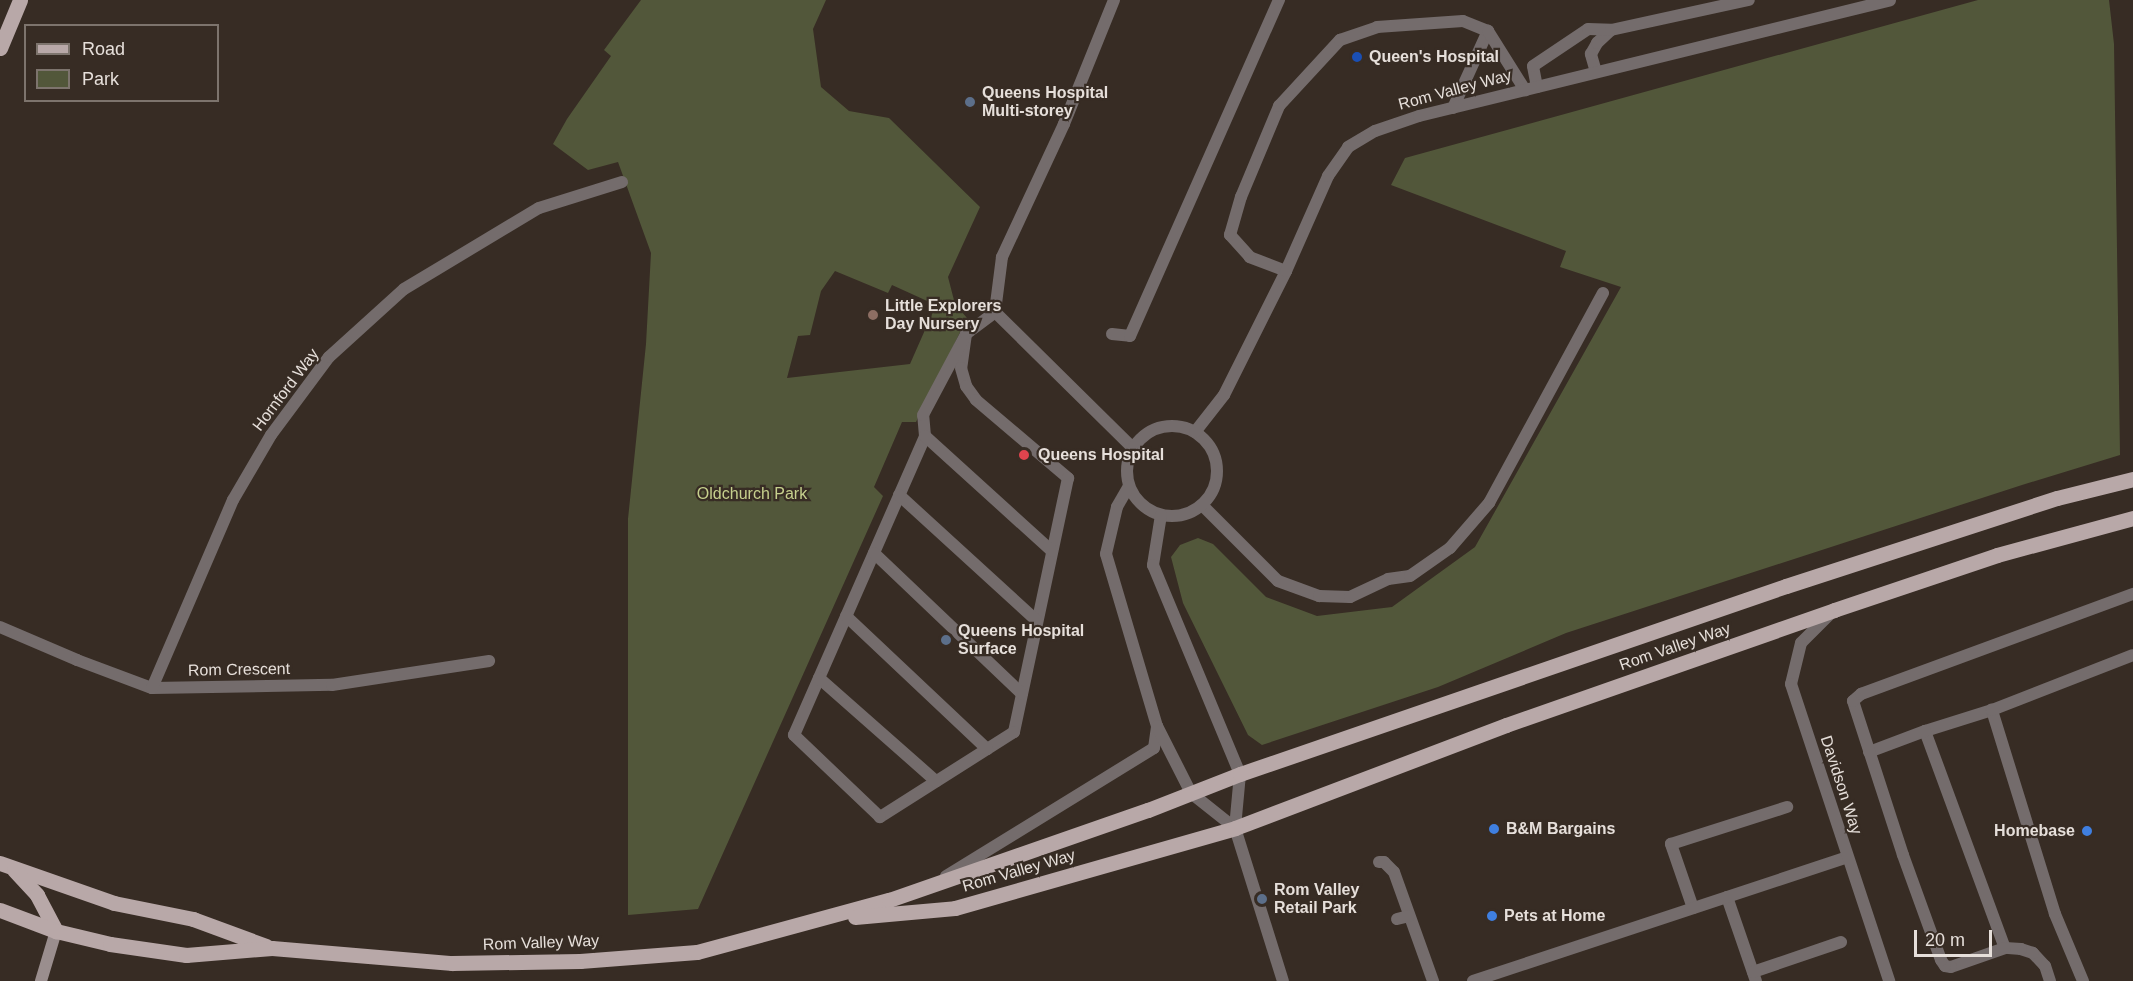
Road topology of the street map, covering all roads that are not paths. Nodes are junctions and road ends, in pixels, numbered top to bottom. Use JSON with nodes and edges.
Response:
{"nodes":[{"id":1,"x":20,"y":0,"type":"edge"},
{"id":2,"x":1114,"y":0,"type":"edge"},
{"id":3,"x":1279,"y":0,"type":"edge"},
{"id":4,"x":1749,"y":0,"type":"edge"},
{"id":5,"x":1890,"y":0,"type":"edge"},
{"id":6,"x":1611,"y":30,"type":"junction"},
{"id":7,"x":1488,"y":31,"type":"junction"},
{"id":8,"x":0,"y":48,"type":"edge"},
{"id":9,"x":1596,"y":72,"type":"junction"},
{"id":10,"x":1531,"y":89,"type":"junction"},
{"id":11,"x":1453,"y":108,"type":"junction"},
{"id":12,"x":622,"y":182,"type":"dead end"},
{"id":13,"x":1286,"y":271,"type":"junction"},
{"id":14,"x":1604,"y":293,"type":"dead end"},
{"id":15,"x":995,"y":312,"type":"junction"},
{"id":16,"x":966,"y":334,"type":"junction"},
{"id":17,"x":1112,"y":334,"type":"dead end"},
{"id":18,"x":1195,"y":432,"type":"junction"},
{"id":19,"x":925,"y":436,"type":"junction"},
{"id":20,"x":1133,"y":448,"type":"junction"},
{"id":21,"x":2133,"y":479,"type":"edge"},
{"id":22,"x":1129,"y":486,"type":"junction"},
{"id":23,"x":899,"y":495,"type":"junction"},
{"id":24,"x":1202,"y":505,"type":"junction"},
{"id":25,"x":1161,"y":515,"type":"junction"},
{"id":26,"x":2133,"y":518,"type":"edge"},
{"id":27,"x":1052,"y":551,"type":"junction"},
{"id":28,"x":874,"y":553,"type":"junction"},
{"id":29,"x":2133,"y":594,"type":"edge"},
{"id":30,"x":1834,"y":610,"type":"junction"},
{"id":31,"x":846,"y":616,"type":"junction"},
{"id":32,"x":1037,"y":621,"type":"junction"},
{"id":33,"x":0,"y":627,"type":"edge"},
{"id":34,"x":2133,"y":655,"type":"edge"},
{"id":35,"x":489,"y":661,"type":"dead end"},
{"id":36,"x":819,"y":678,"type":"junction"},
{"id":37,"x":152,"y":688,"type":"junction"},
{"id":38,"x":1022,"y":694,"type":"junction"},
{"id":39,"x":1992,"y":710,"type":"junction"},
{"id":40,"x":1157,"y":726,"type":"junction"},
{"id":41,"x":1925,"y":731,"type":"junction"},
{"id":42,"x":987,"y":749,"type":"junction"},
{"id":43,"x":1869,"y":752,"type":"junction"},
{"id":44,"x":1240,"y":774,"type":"junction"},
{"id":45,"x":936,"y":781,"type":"junction"},
{"id":46,"x":1191,"y":793,"type":"junction"},
{"id":47,"x":1787,"y":807,"type":"dead end"},
{"id":48,"x":1235,"y":828,"type":"junction"},
{"id":49,"x":1847,"y":857,"type":"junction"},
{"id":50,"x":1379,"y":862,"type":"dead end"},
{"id":51,"x":6,"y":866,"type":"edge"},
{"id":52,"x":930,"y":886,"type":"junction"},
{"id":53,"x":1727,"y":897,"type":"junction"},
{"id":54,"x":1693,"y":908,"type":"junction"},
{"id":55,"x":0,"y":910,"type":"edge"},
{"id":56,"x":807,"y":922,"type":"junction"},
{"id":57,"x":56,"y":931,"type":"junction"},
{"id":58,"x":1841,"y":942,"type":"dead end"},
{"id":59,"x":272,"y":948,"type":"junction"},
{"id":60,"x":2005,"y":948,"type":"junction"},
{"id":61,"x":1754,"y":977,"type":"edge"},
{"id":62,"x":41,"y":981,"type":"edge"},
{"id":63,"x":1283,"y":981,"type":"edge"},
{"id":64,"x":1432,"y":981,"type":"edge"},
{"id":65,"x":1473,"y":981,"type":"edge"},
{"id":66,"x":1888,"y":981,"type":"edge"},
{"id":67,"x":2050,"y":981,"type":"edge"},
{"id":68,"x":2083,"y":981,"type":"edge"}],
"edges":[{"from":1,"to":8,"type":"main road"},
{"from":2,"to":15,"type":"street"},
{"from":3,"to":17,"type":"street"},
{"from":4,"to":6,"type":"street"},
{"from":5,"to":9,"type":"street","name":"Rom Valley Way"},
{"from":6,"to":9,"type":"street"},
{"from":6,"to":10,"type":"street"},
{"from":7,"to":10,"type":"street"},
{"from":7,"to":11,"type":"street"},
{"from":7,"to":13,"type":"street"},
{"from":9,"to":10,"type":"street","name":"Rom Valley Way"},
{"from":10,"to":11,"type":"street","name":"Rom Valley Way"},
{"from":11,"to":13,"type":"street","name":"Rom Valley Way"},
{"from":12,"to":37,"type":"street","name":"Hornford Way"},
{"from":13,"to":18,"type":"street","name":"Rom Valley Way"},
{"from":14,"to":24,"type":"street"},
{"from":15,"to":16,"type":"street"},
{"from":15,"to":20,"type":"street"},
{"from":16,"to":19,"type":"street"},
{"from":16,"to":27,"type":"street"},
{"from":18,"to":20,"type":"street"},
{"from":18,"to":24,"type":"street"},
{"from":19,"to":23,"type":"street"},
{"from":19,"to":27,"type":"street"},
{"from":20,"to":22,"type":"street"},
{"from":21,"to":44,"type":"main road","name":"Rom Valley Way"},
{"from":22,"to":25,"type":"street"},
{"from":22,"to":40,"type":"street"},
{"from":23,"to":28,"type":"street"},
{"from":23,"to":32,"type":"street"},
{"from":24,"to":25,"type":"street"},
{"from":25,"to":44,"type":"street"},
{"from":26,"to":30,"type":"main road","name":"Rom Valley Way"},
{"from":27,"to":32,"type":"street"},
{"from":28,"to":31,"type":"street"},
{"from":28,"to":38,"type":"street"},
{"from":29,"to":43,"type":"street"},
{"from":30,"to":48,"type":"main road","name":"Rom Valley Way"},
{"from":30,"to":49,"type":"street","name":"Davidson Way"},
{"from":31,"to":36,"type":"street"},
{"from":31,"to":42,"type":"street"},
{"from":32,"to":38,"type":"street"},
{"from":33,"to":37,"type":"street","name":"Rom Crescent"},
{"from":34,"to":39,"type":"street"},
{"from":35,"to":37,"type":"street","name":"Rom Crescent"},
{"from":36,"to":45,"type":"street"},
{"from":36,"to":45,"type":"street"},
{"from":38,"to":42,"type":"street"},
{"from":39,"to":41,"type":"street"},
{"from":39,"to":68,"type":"street"},
{"from":40,"to":46,"type":"street"},
{"from":40,"to":52,"type":"street"},
{"from":41,"to":43,"type":"street"},
{"from":41,"to":60,"type":"street"},
{"from":42,"to":45,"type":"street"},
{"from":43,"to":60,"type":"street"},
{"from":44,"to":46,"type":"main road","name":"Rom Valley Way"},
{"from":44,"to":48,"type":"street"},
{"from":46,"to":48,"type":"street"},
{"from":46,"to":52,"type":"main road","name":"Rom Valley Way"},
{"from":47,"to":54,"type":"street"},
{"from":48,"to":56,"type":"main road","name":"Rom Valley Way"},
{"from":48,"to":63,"type":"street"},
{"from":49,"to":53,"type":"street"},
{"from":49,"to":66,"type":"street","name":"Davidson Way"},
{"from":50,"to":64,"type":"street"},
{"from":51,"to":57,"type":"main road","name":"Rom Valley Way"},
{"from":51,"to":59,"type":"main road","name":"Rom Valley Way"},
{"from":52,"to":56,"type":"main road","name":"Rom Valley Way"},
{"from":53,"to":54,"type":"street"},
{"from":53,"to":61,"type":"street"},
{"from":54,"to":65,"type":"street"},
{"from":55,"to":57,"type":"main road","name":"Rom Valley Way"},
{"from":56,"to":59,"type":"main road","name":"Rom Valley Way"},
{"from":57,"to":59,"type":"main road","name":"Rom Valley Way"},
{"from":57,"to":62,"type":"street"},
{"from":58,"to":61,"type":"street"},
{"from":60,"to":67,"type":"street"}]}
